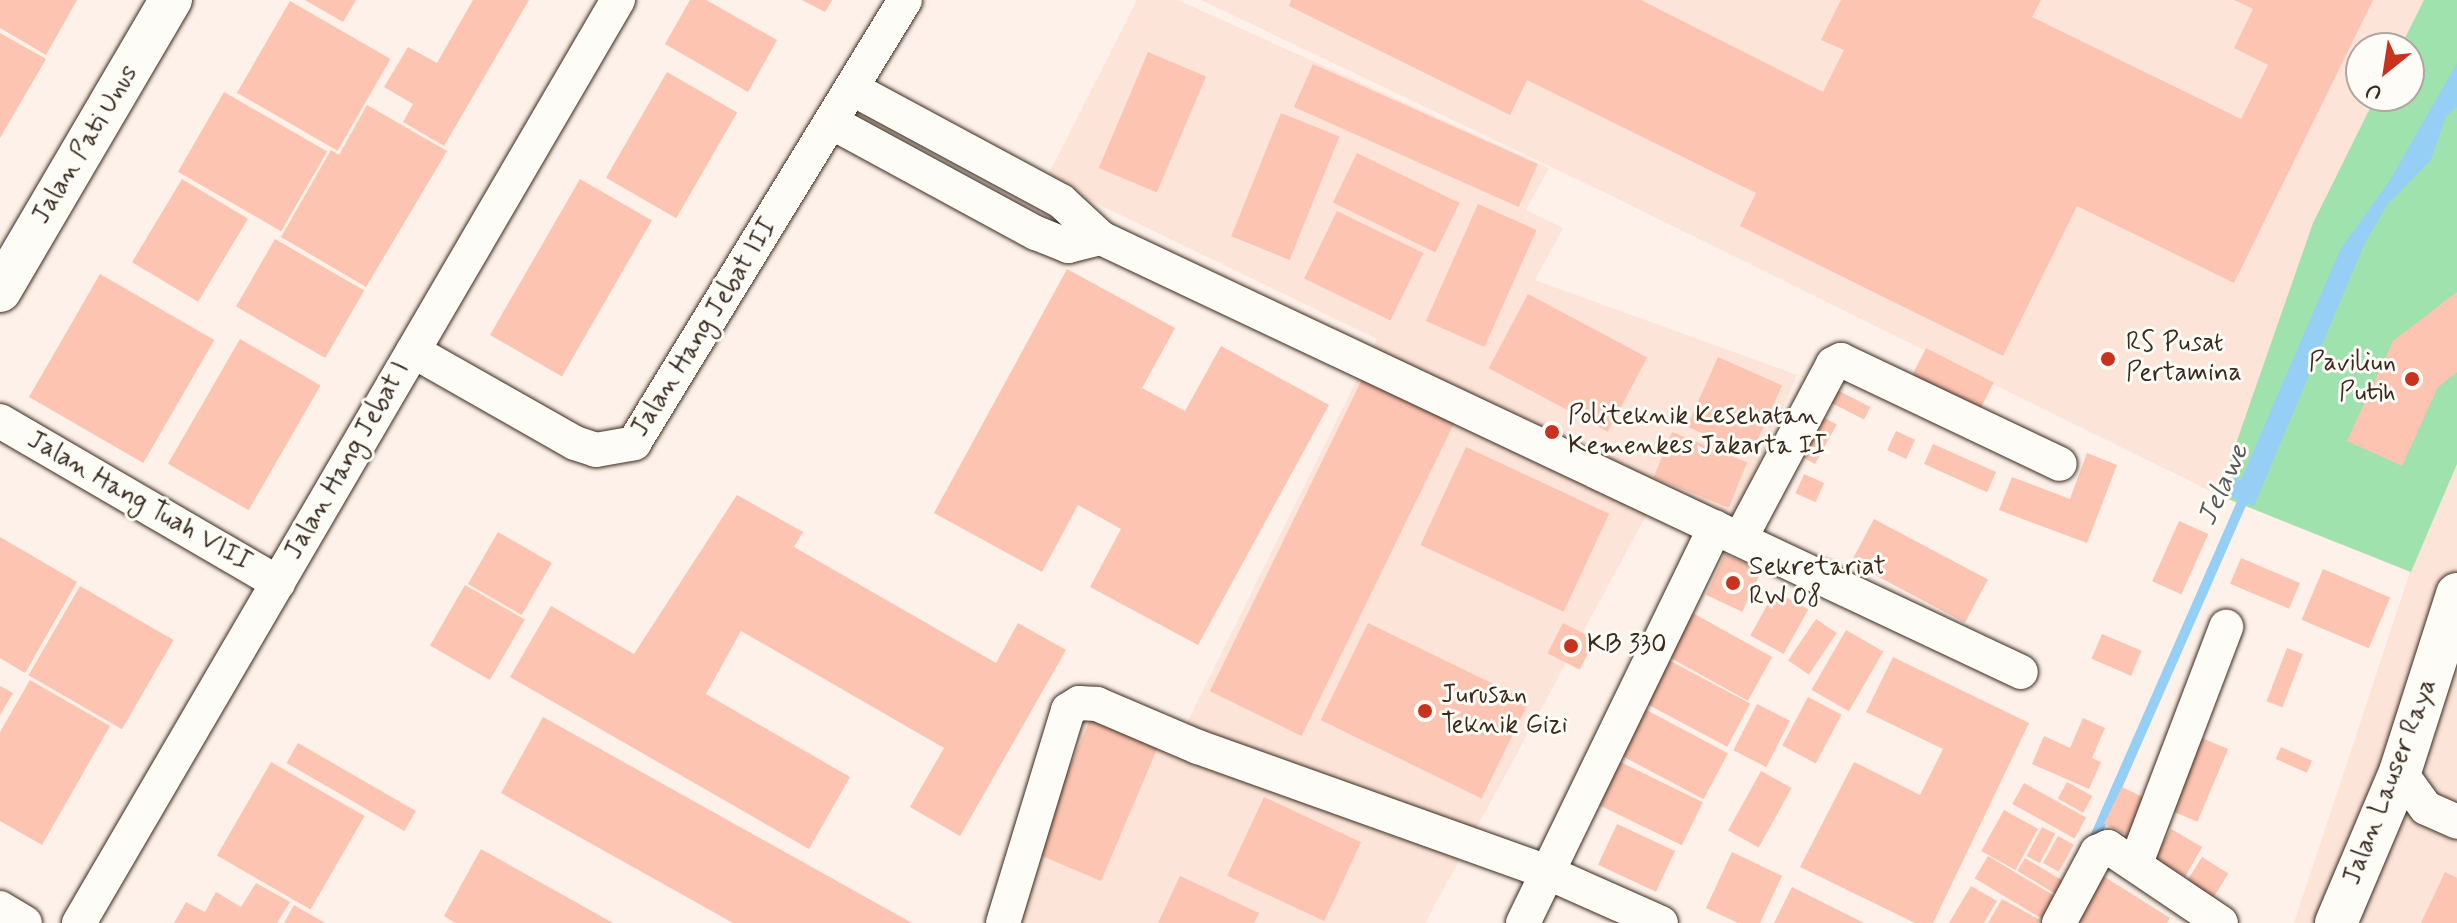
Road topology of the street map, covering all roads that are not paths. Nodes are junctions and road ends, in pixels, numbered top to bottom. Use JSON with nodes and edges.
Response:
{"nodes":[{"id":1,"x":171,"y":0,"type":"edge"},
{"id":2,"x":618,"y":0,"type":"edge"},
{"id":3,"x":905,"y":0,"type":"edge"},
{"id":4,"x":853,"y":89,"type":"junction"},
{"id":5,"x":833,"y":123,"type":"junction"},
{"id":6,"x":1101,"y":238,"type":"junction"},
{"id":7,"x":0,"y":291,"type":"edge"},
{"id":8,"x":413,"y":351,"type":"junction"},
{"id":9,"x":0,"y":421,"type":"edge"},
{"id":10,"x":2060,"y":464,"type":"dead end"},
{"id":11,"x":1727,"y":533,"type":"junction"},
{"id":12,"x":278,"y":583,"type":"junction"},
{"id":13,"x":2457,"y":594,"type":"edge"},
{"id":14,"x":2226,"y":627,"type":"dead end"},
{"id":15,"x":2021,"y":672,"type":"dead end"},
{"id":16,"x":2400,"y":772,"type":"junction"},
{"id":17,"x":2426,"y":808,"type":"junction"},
{"id":18,"x":2385,"y":813,"type":"junction"},
{"id":19,"x":2457,"y":822,"type":"edge"},
{"id":20,"x":2136,"y":863,"type":"junction"},
{"id":21,"x":1544,"y":871,"type":"junction"},
{"id":22,"x":0,"y":908,"type":"edge"},
{"id":23,"x":25,"y":923,"type":"edge"},
{"id":24,"x":79,"y":923,"type":"edge"},
{"id":25,"x":1003,"y":923,"type":"edge"},
{"id":26,"x":1523,"y":923,"type":"edge"},
{"id":27,"x":1661,"y":923,"type":"edge"},
{"id":28,"x":2059,"y":923,"type":"edge"},
{"id":29,"x":2221,"y":923,"type":"edge"},
{"id":30,"x":2336,"y":923,"type":"edge"}],
"edges":[{"from":1,"to":7,"type":"street","name":"Jalan Pati Unus"},
{"from":2,"to":8,"type":"street","name":"Jalan Hang Jebat I"},
{"from":3,"to":4,"type":"street","name":"Jalan Hang Jebat III"},
{"from":4,"to":5,"type":"street","name":"Jalan Hang Jebat III"},
{"from":4,"to":6,"type":"street"},
{"from":5,"to":6,"type":"street"},
{"from":5,"to":8,"type":"street","name":"Jalan Hang Jebat III"},
{"from":6,"to":11,"type":"street"},
{"from":8,"to":12,"type":"street","name":"Jalan Hang Jebat I"},
{"from":9,"to":12,"type":"street","name":"Jalan Hang Tuah VIII"},
{"from":10,"to":11,"type":"street"},
{"from":11,"to":15,"type":"street"},
{"from":11,"to":21,"type":"street"},
{"from":12,"to":24,"type":"street","name":"Jalan Hang Jebat I"},
{"from":13,"to":16,"type":"street","name":"Jalan Lauser Raya"},
{"from":14,"to":20,"type":"street"},
{"from":16,"to":17,"type":"street"},
{"from":16,"to":18,"type":"street","name":"Jalan Lauser Raya"},
{"from":17,"to":18,"type":"street"},
{"from":17,"to":19,"type":"street"},
{"from":18,"to":30,"type":"street","name":"Jalan Lauser Raya"},
{"from":20,"to":28,"type":"street"},
{"from":20,"to":29,"type":"street"},
{"from":21,"to":25,"type":"street"},
{"from":21,"to":26,"type":"street"},
{"from":21,"to":27,"type":"street"},
{"from":22,"to":23,"type":"street"}]}
